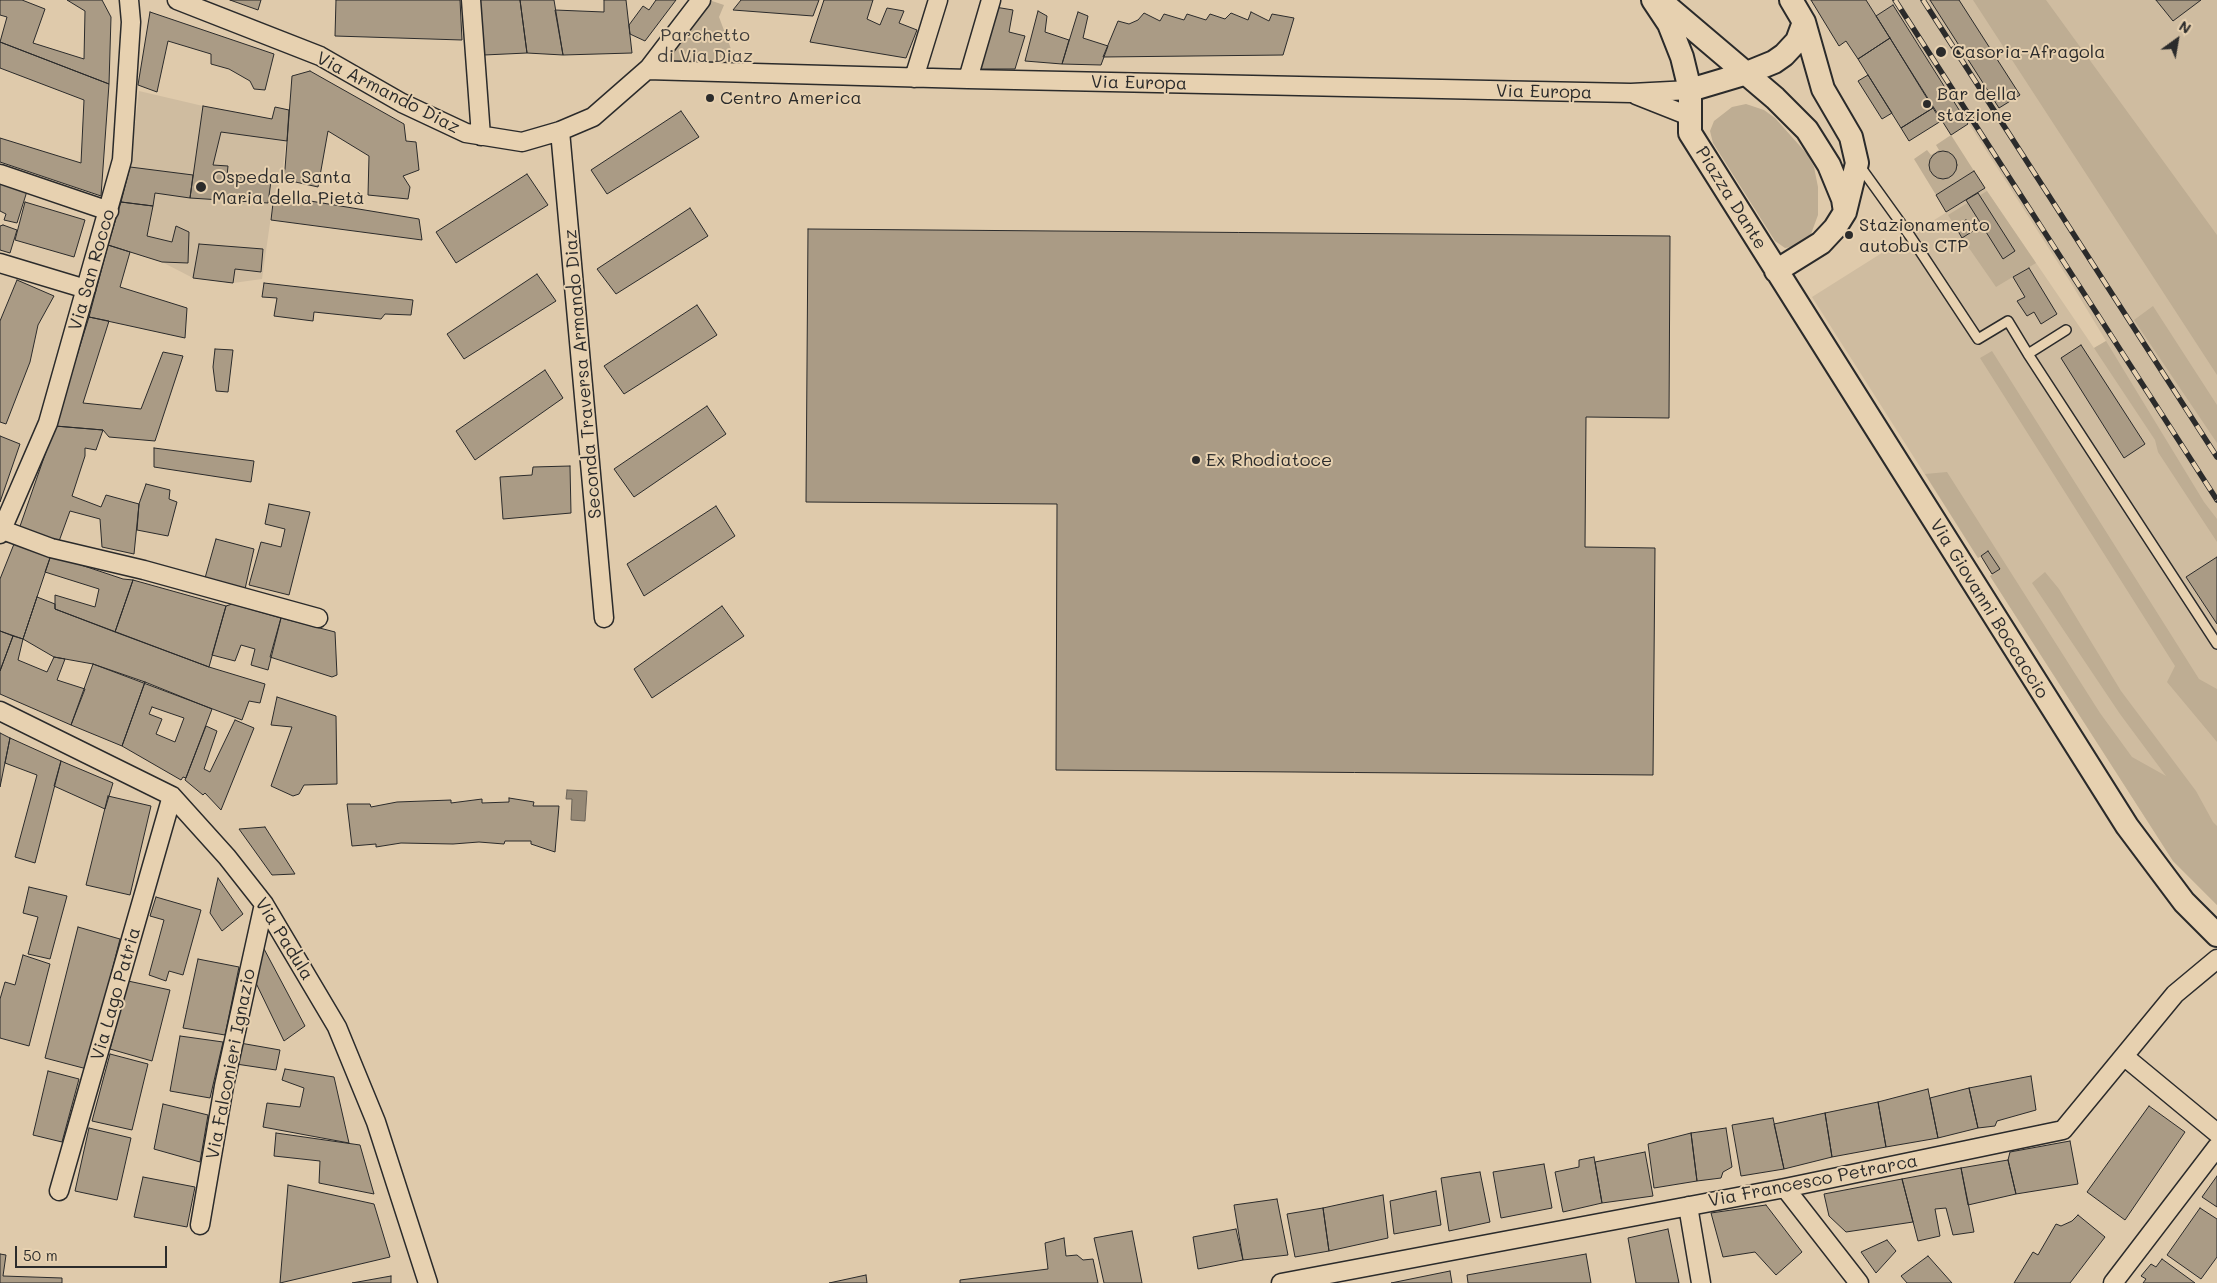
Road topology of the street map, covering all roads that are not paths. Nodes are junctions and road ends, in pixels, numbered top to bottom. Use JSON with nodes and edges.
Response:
{"nodes":[{"id":1,"x":129,"y":0,"type":"edge"},
{"id":2,"x":178,"y":0,"type":"edge"},
{"id":3,"x":471,"y":0,"type":"edge"},
{"id":4,"x":700,"y":0,"type":"edge"},
{"id":5,"x":938,"y":0,"type":"edge"},
{"id":6,"x":991,"y":0,"type":"edge"},
{"id":7,"x":1653,"y":0,"type":"edge"},
{"id":8,"x":1660,"y":0,"type":"edge"},
{"id":9,"x":1791,"y":0,"type":"edge"},
{"id":10,"x":1804,"y":22,"type":"junction"},
{"id":11,"x":648,"y":69,"type":"junction"},
{"id":12,"x":1747,"y":73,"type":"junction"},
{"id":13,"x":914,"y":78,"type":"junction"},
{"id":14,"x":968,"y":80,"type":"junction"},
{"id":15,"x":1690,"y":90,"type":"junction"},
{"id":16,"x":1631,"y":93,"type":"junction"},
{"id":17,"x":1689,"y":116,"type":"junction"},
{"id":18,"x":560,"y":130,"type":"junction"},
{"id":19,"x":481,"y":136,"type":"junction"},
{"id":20,"x":1857,"y":163,"type":"junction"},
{"id":21,"x":0,"y":174,"type":"edge"},
{"id":22,"x":109,"y":211,"type":"junction"},
{"id":23,"x":1845,"y":212,"type":"junction"},
{"id":24,"x":0,"y":262,"type":"edge"},
{"id":25,"x":1776,"y":272,"type":"junction"},
{"id":26,"x":86,"y":289,"type":"junction"},
{"id":27,"x":2066,"y":330,"type":"dead end"},
{"id":28,"x":2028,"y":354,"type":"junction"},
{"id":29,"x":0,"y":531,"type":"edge"},
{"id":30,"x":318,"y":618,"type":"dead end"},
{"id":31,"x":604,"y":618,"type":"dead end"},
{"id":32,"x":2217,"y":644,"type":"edge"},
{"id":33,"x":0,"y":711,"type":"edge"},
{"id":34,"x":172,"y":796,"type":"junction"},
{"id":35,"x":264,"y":904,"type":"junction"},
{"id":36,"x":2217,"y":935,"type":"edge"},
{"id":37,"x":2217,"y":959,"type":"edge"},
{"id":38,"x":2125,"y":1057,"type":"junction"},
{"id":39,"x":2217,"y":1134,"type":"edge"},
{"id":40,"x":2217,"y":1146,"type":"edge"},
{"id":41,"x":1785,"y":1188,"type":"junction"},
{"id":42,"x":59,"y":1191,"type":"dead end"},
{"id":43,"x":1688,"y":1206,"type":"junction"},
{"id":44,"x":200,"y":1225,"type":"dead end"},
{"id":45,"x":1337,"y":1278,"type":"edge"},
{"id":46,"x":428,"y":1283,"type":"edge"},
{"id":47,"x":1281,"y":1283,"type":"edge"},
{"id":48,"x":1701,"y":1283,"type":"edge"},
{"id":49,"x":1859,"y":1283,"type":"edge"},
{"id":50,"x":2113,"y":1283,"type":"edge"}],
"edges":[{"from":1,"to":22,"type":"street","name":"Via San Rocco"},
{"from":2,"to":19,"type":"street","name":"Via Armando Diaz"},
{"from":3,"to":19,"type":"street"},
{"from":4,"to":11,"type":"street","name":"Via Armando Diaz"},
{"from":5,"to":13,"type":"street"},
{"from":6,"to":14,"type":"street"},
{"from":7,"to":15,"type":"street","name":"Piazza Dante"},
{"from":8,"to":12,"type":"street"},
{"from":9,"to":10,"type":"street"},
{"from":10,"to":12,"type":"street"},
{"from":10,"to":20,"type":"street"},
{"from":11,"to":13,"type":"street","name":"Via Europa"},
{"from":11,"to":18,"type":"street","name":"Via Armando Diaz"},
{"from":12,"to":15,"type":"street"},
{"from":12,"to":23,"type":"street"},
{"from":13,"to":14,"type":"street","name":"Via Europa"},
{"from":14,"to":16,"type":"street","name":"Via Europa"},
{"from":15,"to":16,"type":"street","name":"Via Europa"},
{"from":15,"to":17,"type":"street","name":"Piazza Dante"},
{"from":16,"to":17,"type":"street","name":"Via Europa"},
{"from":17,"to":25,"type":"street","name":"Piazza Dante"},
{"from":18,"to":19,"type":"street","name":"Via Armando Diaz"},
{"from":18,"to":31,"type":"street","name":"Seconda Traversa Armando Diaz"},
{"from":20,"to":23,"type":"street"},
{"from":20,"to":28,"type":"lane"},
{"from":21,"to":22,"type":"street"},
{"from":22,"to":26,"type":"street","name":"Via San Rocco"},
{"from":23,"to":25,"type":"street"},
{"from":24,"to":26,"type":"street"},
{"from":25,"to":36,"type":"street","name":"Via Giovanni Boccaccio"},
{"from":26,"to":29,"type":"street","name":"Via San Rocco"},
{"from":27,"to":28,"type":"lane"},
{"from":28,"to":32,"type":"lane"},
{"from":29,"to":30,"type":"street"},
{"from":33,"to":34,"type":"street","name":"Via Padula"},
{"from":34,"to":35,"type":"street","name":"Via Padula"},
{"from":34,"to":42,"type":"street","name":"Via Lago Patria"},
{"from":35,"to":44,"type":"street","name":"Via Falconieri Ignazio"},
{"from":35,"to":46,"type":"street","name":"Via Padula"},
{"from":37,"to":38,"type":"street","name":"Via Francesco Petrarca"},
{"from":38,"to":39,"type":"street"},
{"from":38,"to":41,"type":"street","name":"Via Francesco Petrarca"},
{"from":40,"to":50,"type":"street"},
{"from":41,"to":43,"type":"street","name":"Via Francesco Petrarca"},
{"from":41,"to":49,"type":"street"},
{"from":43,"to":45,"type":"street","name":"Via Francesco Petrarca"},
{"from":43,"to":48,"type":"street"},
{"from":45,"to":47,"type":"street","name":"Via Francesco Petrarca"}]}
